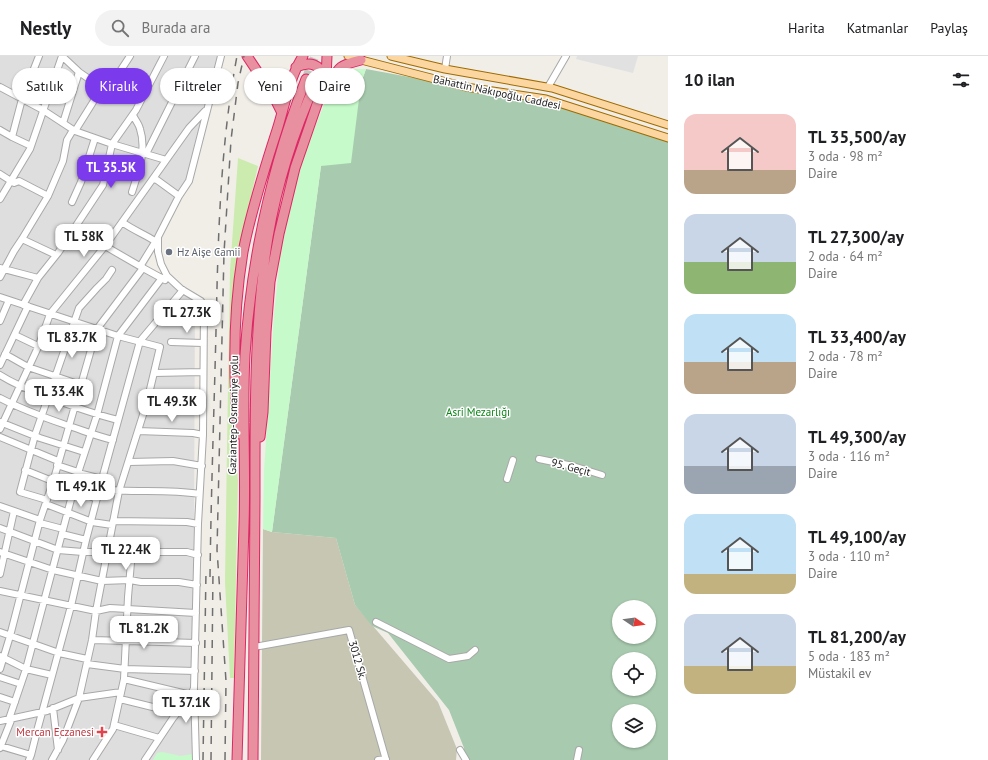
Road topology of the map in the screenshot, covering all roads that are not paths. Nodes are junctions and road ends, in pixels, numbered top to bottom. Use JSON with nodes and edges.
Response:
{"nodes":[{"id":1,"x":39,"y":56,"type":"edge"},
{"id":2,"x":62,"y":56,"type":"edge"},
{"id":3,"x":130,"y":56,"type":"edge"},
{"id":4,"x":164,"y":56,"type":"edge"},
{"id":5,"x":195,"y":56,"type":"edge"},
{"id":6,"x":221,"y":56,"type":"edge"},
{"id":7,"x":303,"y":56,"type":"edge"},
{"id":8,"x":327,"y":56,"type":"edge"},
{"id":9,"x":348,"y":56,"type":"edge"},
{"id":10,"x":391,"y":56,"type":"edge"},
{"id":11,"x":447,"y":56,"type":"edge"},
{"id":12,"x":566,"y":56,"type":"edge"},
{"id":13,"x":248,"y":58,"type":"edge"},
{"id":14,"x":361,"y":60,"type":"junction"},
{"id":15,"x":296,"y":67,"type":"junction"},
{"id":16,"x":34,"y":68,"type":"edge"},
{"id":17,"x":122,"y":68,"type":"edge"},
{"id":18,"x":318,"y":68,"type":"edge"},
{"id":19,"x":326,"y":68,"type":"edge"},
{"id":20,"x":338,"y":68,"type":"edge"},
{"id":21,"x":445,"y":69,"type":"junction"},
{"id":22,"x":79,"y":72,"type":"junction"},
{"id":23,"x":85,"y":76,"type":"edge"},
{"id":24,"x":305,"y":82,"type":"tunnel mouth"},
{"id":25,"x":0,"y":87,"type":"edge"},
{"id":26,"x":548,"y":88,"type":"junction"},
{"id":27,"x":12,"y":94,"type":"edge"},
{"id":28,"x":21,"y":104,"type":"edge"},
{"id":29,"x":32,"y":104,"type":"edge"},
{"id":30,"x":91,"y":104,"type":"edge"},
{"id":31,"x":307,"y":104,"type":"edge"},
{"id":32,"x":318,"y":104,"type":"edge"},
{"id":33,"x":43,"y":110,"type":"junction"},
{"id":34,"x":206,"y":110,"type":"junction"},
{"id":35,"x":282,"y":113,"type":"junction"},
{"id":36,"x":133,"y":115,"type":"junction"},
{"id":37,"x":63,"y":123,"type":"junction"},
{"id":38,"x":668,"y":125,"type":"edge"},
{"id":39,"x":0,"y":130,"type":"edge"},
{"id":40,"x":74,"y":130,"type":"junction"},
{"id":41,"x":12,"y":137,"type":"junction"},
{"id":42,"x":95,"y":138,"type":"junction"},
{"id":43,"x":668,"y":138,"type":"edge"},
{"id":44,"x":112,"y":144,"type":"junction"},
{"id":45,"x":31,"y":146,"type":"junction"},
{"id":46,"x":144,"y":153,"type":"junction"},
{"id":47,"x":166,"y":160,"type":"junction"},
{"id":48,"x":0,"y":174,"type":"edge"},
{"id":49,"x":153,"y":179,"type":"junction"},
{"id":50,"x":11,"y":181,"type":"junction"},
{"id":51,"x":132,"y":192,"type":"dead end"},
{"id":52,"x":48,"y":196,"type":"junction"},
{"id":53,"x":179,"y":196,"type":"junction"},
{"id":54,"x":0,"y":199,"type":"edge"},
{"id":55,"x":72,"y":202,"type":"dead end"},
{"id":56,"x":122,"y":222,"type":"junction"},
{"id":57,"x":156,"y":239,"type":"junction"},
{"id":58,"x":22,"y":240,"type":"junction"},
{"id":59,"x":105,"y":246,"type":"junction"},
{"id":60,"x":56,"y":255,"type":"junction"},
{"id":61,"x":144,"y":268,"type":"junction"},
{"id":62,"x":2,"y":269,"type":"edge"},
{"id":63,"x":112,"y":270,"type":"dead end"},
{"id":64,"x":0,"y":276,"type":"edge"},
{"id":65,"x":38,"y":278,"type":"junction"},
{"id":66,"x":162,"y":278,"type":"junction"},
{"id":67,"x":182,"y":289,"type":"junction"},
{"id":68,"x":0,"y":298,"type":"edge"},
{"id":69,"x":9,"y":300,"type":"junction"},
{"id":70,"x":26,"y":306,"type":"junction"},
{"id":71,"x":50,"y":314,"type":"junction"},
{"id":72,"x":0,"y":321,"type":"edge"},
{"id":73,"x":74,"y":321,"type":"junction"},
{"id":74,"x":97,"y":329,"type":"junction"},
{"id":75,"x":15,"y":335,"type":"junction"},
{"id":76,"x":118,"y":336,"type":"junction"},
{"id":77,"x":140,"y":341,"type":"junction"},
{"id":78,"x":171,"y":342,"type":"dead end"},
{"id":79,"x":203,"y":343,"type":"junction"},
{"id":80,"x":38,"y":346,"type":"junction"},
{"id":81,"x":6,"y":354,"type":"junction"},
{"id":82,"x":0,"y":366,"type":"edge"},
{"id":83,"x":28,"y":367,"type":"junction"},
{"id":84,"x":202,"y":372,"type":"junction"},
{"id":85,"x":154,"y":373,"type":"junction"},
{"id":86,"x":0,"y":375,"type":"edge"},
{"id":87,"x":56,"y":376,"type":"junction"},
{"id":88,"x":81,"y":385,"type":"junction"},
{"id":89,"x":19,"y":386,"type":"junction"},
{"id":90,"x":48,"y":397,"type":"junction"},
{"id":91,"x":0,"y":398,"type":"edge"},
{"id":92,"x":147,"y":402,"type":"junction"},
{"id":93,"x":11,"y":404,"type":"junction"},
{"id":94,"x":203,"y":405,"type":"junction"},
{"id":95,"x":75,"y":407,"type":"junction"},
{"id":96,"x":97,"y":415,"type":"junction"},
{"id":97,"x":42,"y":416,"type":"junction"},
{"id":98,"x":118,"y":420,"type":"junction"},
{"id":99,"x":1,"y":425,"type":"edge"},
{"id":100,"x":69,"y":426,"type":"junction"},
{"id":101,"x":138,"y":431,"type":"junction"},
{"id":102,"x":90,"y":434,"type":"junction"},
{"id":103,"x":203,"y":435,"type":"junction"},
{"id":104,"x":35,"y":436,"type":"junction"},
{"id":105,"x":0,"y":437,"type":"edge"},
{"id":106,"x":113,"y":440,"type":"junction"},
{"id":107,"x":63,"y":446,"type":"junction"},
{"id":108,"x":31,"y":449,"type":"junction"},
{"id":109,"x":84,"y":452,"type":"junction"},
{"id":110,"x":539,"y":459,"type":"dead end"},
{"id":111,"x":513,"y":460,"type":"dead end"},
{"id":112,"x":129,"y":462,"type":"junction"},
{"id":113,"x":58,"y":463,"type":"junction"},
{"id":114,"x":202,"y":466,"type":"junction"},
{"id":115,"x":25,"y":470,"type":"junction"},
{"id":116,"x":78,"y":472,"type":"junction"},
{"id":117,"x":602,"y":475,"type":"dead end"},
{"id":118,"x":102,"y":479,"type":"junction"},
{"id":119,"x":507,"y":479,"type":"dead end"},
{"id":120,"x":53,"y":482,"type":"junction"},
{"id":121,"x":255,"y":484,"type":"junction"},
{"id":122,"x":100,"y":489,"type":"junction"},
{"id":123,"x":74,"y":490,"type":"junction"},
{"id":124,"x":119,"y":491,"type":"junction"},
{"id":125,"x":199,"y":494,"type":"junction"},
{"id":126,"x":97,"y":499,"type":"junction"},
{"id":127,"x":46,"y":502,"type":"junction"},
{"id":128,"x":0,"y":506,"type":"edge"},
{"id":129,"x":14,"y":511,"type":"junction"},
{"id":130,"x":68,"y":512,"type":"junction"},
{"id":131,"x":40,"y":522,"type":"junction"},
{"id":132,"x":92,"y":522,"type":"junction"},
{"id":133,"x":112,"y":523,"type":"junction"},
{"id":134,"x":244,"y":523,"type":"junction"},
{"id":135,"x":198,"y":524,"type":"junction"},
{"id":136,"x":0,"y":528,"type":"edge"},
{"id":137,"x":9,"y":530,"type":"junction"},
{"id":138,"x":63,"y":532,"type":"junction"},
{"id":139,"x":35,"y":540,"type":"junction"},
{"id":140,"x":86,"y":540,"type":"junction"},
{"id":141,"x":58,"y":550,"type":"junction"},
{"id":142,"x":132,"y":551,"type":"junction"},
{"id":143,"x":2,"y":552,"type":"edge"},
{"id":144,"x":83,"y":552,"type":"junction"},
{"id":145,"x":107,"y":552,"type":"junction"},
{"id":146,"x":198,"y":555,"type":"junction"},
{"id":147,"x":29,"y":561,"type":"junction"},
{"id":148,"x":53,"y":570,"type":"junction"},
{"id":149,"x":0,"y":574,"type":"edge"},
{"id":150,"x":78,"y":576,"type":"junction"},
{"id":151,"x":130,"y":580,"type":"junction"},
{"id":152,"x":102,"y":581,"type":"junction"},
{"id":153,"x":197,"y":585,"type":"junction"},
{"id":154,"x":0,"y":591,"type":"edge"},
{"id":155,"x":21,"y":595,"type":"junction"},
{"id":156,"x":45,"y":600,"type":"junction"},
{"id":157,"x":71,"y":606,"type":"junction"},
{"id":158,"x":128,"y":610,"type":"junction"},
{"id":159,"x":96,"y":611,"type":"junction"},
{"id":160,"x":196,"y":613,"type":"junction"},
{"id":161,"x":376,"y":622,"type":"dead end"},
{"id":162,"x":0,"y":632,"type":"edge"},
{"id":163,"x":10,"y":636,"type":"junction"},
{"id":164,"x":92,"y":640,"type":"junction"},
{"id":165,"x":126,"y":640,"type":"junction"},
{"id":166,"x":196,"y":643,"type":"junction"},
{"id":167,"x":33,"y":644,"type":"junction"},
{"id":168,"x":254,"y":647,"type":"junction"},
{"id":169,"x":475,"y":650,"type":"dead end"},
{"id":170,"x":59,"y":653,"type":"junction"},
{"id":171,"x":1,"y":657,"type":"edge"},
{"id":172,"x":87,"y":662,"type":"junction"},
{"id":173,"x":0,"y":669,"type":"edge"},
{"id":174,"x":26,"y":669,"type":"junction"},
{"id":175,"x":125,"y":669,"type":"junction"},
{"id":176,"x":195,"y":670,"type":"junction"},
{"id":177,"x":52,"y":675,"type":"junction"},
{"id":178,"x":0,"y":677,"type":"edge"},
{"id":179,"x":124,"y":679,"type":"junction"},
{"id":180,"x":21,"y":684,"type":"junction"},
{"id":181,"x":194,"y":688,"type":"junction"},
{"id":182,"x":121,"y":692,"type":"junction"},
{"id":183,"x":191,"y":695,"type":"junction"},
{"id":184,"x":0,"y":697,"type":"edge"},
{"id":185,"x":79,"y":698,"type":"junction"},
{"id":186,"x":120,"y":699,"type":"junction"},
{"id":187,"x":15,"y":702,"type":"junction"},
{"id":188,"x":53,"y":708,"type":"junction"},
{"id":189,"x":42,"y":712,"type":"junction"},
{"id":190,"x":177,"y":713,"type":"junction"},
{"id":191,"x":10,"y":718,"type":"junction"},
{"id":192,"x":0,"y":721,"type":"edge"},
{"id":193,"x":114,"y":725,"type":"junction"},
{"id":194,"x":159,"y":738,"type":"junction"},
{"id":195,"x":1,"y":747,"type":"edge"},
{"id":196,"x":58,"y":750,"type":"junction"},
{"id":197,"x":460,"y":750,"type":"dead end"},
{"id":198,"x":579,"y":750,"type":"dead end"},
{"id":199,"x":30,"y":758,"type":"edge"},
{"id":200,"x":386,"y":759,"type":"edge"},
{"id":201,"x":54,"y":760,"type":"edge"},
{"id":202,"x":93,"y":760,"type":"edge"},
{"id":203,"x":145,"y":760,"type":"edge"},
{"id":204,"x":196,"y":760,"type":"edge"},
{"id":205,"x":237,"y":760,"type":"edge"},
{"id":206,"x":253,"y":760,"type":"edge"},
{"id":207,"x":378,"y":760,"type":"edge"},
{"id":208,"x":466,"y":760,"type":"edge"},
{"id":209,"x":576,"y":760,"type":"edge"}],
"edges":[{"from":1,"to":16,"type":"street"},
{"from":2,"to":22,"type":"street"},
{"from":2,"to":33,"type":"street"},
{"from":3,"to":17,"type":"street"},
{"from":4,"to":36,"type":"street"},
{"from":5,"to":46,"type":"street"},
{"from":6,"to":34,"type":"street"},
{"from":7,"to":15,"type":"highway"},
{"from":8,"to":19,"type":"highway"},
{"from":9,"to":14,"type":"main road","name":"Bahattin Nakıpoğlu Caddesi"},
{"from":10,"to":21,"type":"main road","name":"Bahattin Nakıpoğlu Caddesi"},
{"from":11,"to":21,"type":"street"},
{"from":12,"to":26,"type":"street"},
{"from":13,"to":35,"type":"highway"},
{"from":14,"to":20,"type":"highway"},
{"from":14,"to":43,"type":"main road","name":"Bahattin Nakıpoğlu Caddesi"},
{"from":15,"to":18,"type":"highway"},
{"from":15,"to":35,"type":"highway"},
{"from":21,"to":26,"type":"main road","name":"Bahattin Nakıpoğlu Caddesi"},
{"from":22,"to":23,"type":"street"},
{"from":22,"to":37,"type":"street"},
{"from":24,"to":134,"type":"highway","name":"Gaziantep-Osmaniye yolu"},
{"from":25,"to":27,"type":"street"},
{"from":26,"to":38,"type":"main road","name":"Bahattin Nakıpoğlu Caddesi"},
{"from":28,"to":41,"type":"street"},
{"from":29,"to":33,"type":"street"},
{"from":30,"to":40,"type":"street"},
{"from":31,"to":121,"type":"highway","name":"Gaziantep-Osmaniye yolu"},
{"from":32,"to":121,"type":"highway"},
{"from":33,"to":37,"type":"street"},
{"from":33,"to":45,"type":"street"},
{"from":34,"to":47,"type":"street"},
{"from":34,"to":53,"type":"street"},
{"from":35,"to":134,"type":"highway"},
{"from":36,"to":44,"type":"street"},
{"from":36,"to":46,"type":"street"},
{"from":37,"to":40,"type":"street"},
{"from":39,"to":41,"type":"street"},
{"from":40,"to":42,"type":"street"},
{"from":40,"to":52,"type":"street"},
{"from":41,"to":45,"type":"street"},
{"from":42,"to":44,"type":"street"},
{"from":42,"to":55,"type":"street"},
{"from":44,"to":46,"type":"street"},
{"from":44,"to":60,"type":"street"},
{"from":45,"to":50,"type":"street"},
{"from":46,"to":47,"type":"street"},
{"from":46,"to":51,"type":"street"},
{"from":47,"to":49,"type":"street"},
{"from":48,"to":50,"type":"street"},
{"from":49,"to":53,"type":"street"},
{"from":49,"to":56,"type":"street"},
{"from":50,"to":52,"type":"street"},
{"from":50,"to":54,"type":"street"},
{"from":52,"to":58,"type":"street"},
{"from":53,"to":57,"type":"street"},
{"from":56,"to":57,"type":"street"},
{"from":56,"to":59,"type":"street"},
{"from":57,"to":61,"type":"street"},
{"from":57,"to":67,"type":"street"},
{"from":58,"to":60,"type":"street"},
{"from":58,"to":62,"type":"street"},
{"from":59,"to":61,"type":"street"},
{"from":59,"to":71,"type":"street"},
{"from":60,"to":65,"type":"street"},
{"from":61,"to":66,"type":"street"},
{"from":61,"to":74,"type":"street"},
{"from":62,"to":64,"type":"street"},
{"from":62,"to":65,"type":"street"},
{"from":63,"to":73,"type":"street"},
{"from":65,"to":70,"type":"street"},
{"from":66,"to":67,"type":"street"},
{"from":66,"to":76,"type":"street"},
{"from":67,"to":77,"type":"street"},
{"from":67,"to":79,"type":"street"},
{"from":68,"to":69,"type":"street"},
{"from":69,"to":70,"type":"street"},
{"from":69,"to":72,"type":"street"},
{"from":70,"to":71,"type":"street"},
{"from":70,"to":75,"type":"street"},
{"from":71,"to":73,"type":"street"},
{"from":71,"to":80,"type":"street"},
{"from":73,"to":74,"type":"street"},
{"from":73,"to":87,"type":"street"},
{"from":74,"to":76,"type":"street"},
{"from":74,"to":88,"type":"street"},
{"from":75,"to":80,"type":"street"},
{"from":75,"to":81,"type":"street"},
{"from":76,"to":77,"type":"street"},
{"from":76,"to":96,"type":"street"},
{"from":77,"to":85,"type":"street"},
{"from":77,"to":98,"type":"street"},
{"from":78,"to":79,"type":"street"},
{"from":79,"to":84,"type":"street"},
{"from":80,"to":83,"type":"street"},
{"from":81,"to":82,"type":"street"},
{"from":81,"to":83,"type":"street"},
{"from":83,"to":87,"type":"street"},
{"from":83,"to":89,"type":"street"},
{"from":84,"to":85,"type":"street"},
{"from":84,"to":94,"type":"street"},
{"from":85,"to":92,"type":"street"},
{"from":86,"to":89,"type":"street"},
{"from":87,"to":88,"type":"street"},
{"from":87,"to":90,"type":"street"},
{"from":88,"to":95,"type":"street"},
{"from":89,"to":90,"type":"street"},
{"from":89,"to":93,"type":"street"},
{"from":90,"to":95,"type":"street"},
{"from":90,"to":97,"type":"street"},
{"from":91,"to":93,"type":"street"},
{"from":92,"to":94,"type":"street"},
{"from":92,"to":101,"type":"street"},
{"from":93,"to":97,"type":"street"},
{"from":93,"to":99,"type":"street"},
{"from":94,"to":103,"type":"street"},
{"from":95,"to":96,"type":"street"},
{"from":95,"to":100,"type":"street"},
{"from":96,"to":98,"type":"street"},
{"from":96,"to":102,"type":"street"},
{"from":97,"to":100,"type":"street"},
{"from":97,"to":104,"type":"street"},
{"from":98,"to":106,"type":"street"},
{"from":99,"to":104,"type":"street"},
{"from":100,"to":102,"type":"street"},
{"from":100,"to":107,"type":"street"},
{"from":101,"to":103,"type":"street"},
{"from":101,"to":112,"type":"street"},
{"from":102,"to":106,"type":"street"},
{"from":102,"to":109,"type":"street"},
{"from":103,"to":114,"type":"street"},
{"from":104,"to":107,"type":"street"},
{"from":104,"to":108,"type":"street"},
{"from":105,"to":108,"type":"street"},
{"from":106,"to":118,"type":"street"},
{"from":107,"to":109,"type":"street"},
{"from":107,"to":113,"type":"street"},
{"from":108,"to":113,"type":"street"},
{"from":108,"to":115,"type":"street"},
{"from":109,"to":116,"type":"street"},
{"from":110,"to":117,"type":"street","name":"95. Geçit"},
{"from":111,"to":119,"type":"street"},
{"from":112,"to":114,"type":"street"},
{"from":112,"to":124,"type":"street"},
{"from":113,"to":116,"type":"street"},
{"from":113,"to":120,"type":"street"},
{"from":114,"to":125,"type":"street"},
{"from":115,"to":120,"type":"street"},
{"from":115,"to":127,"type":"street"},
{"from":116,"to":118,"type":"street"},
{"from":116,"to":123,"type":"street"},
{"from":118,"to":122,"type":"street"},
{"from":120,"to":123,"type":"street"},
{"from":120,"to":127,"type":"street"},
{"from":121,"to":168,"type":"highway","name":"Gaziantep-Osmaniye yolu"},
{"from":122,"to":124,"type":"street"},
{"from":122,"to":126,"type":"street"},
{"from":123,"to":126,"type":"street"},
{"from":123,"to":130,"type":"street"},
{"from":124,"to":125,"type":"street"},
{"from":124,"to":133,"type":"street"},
{"from":125,"to":135,"type":"street"},
{"from":126,"to":132,"type":"street"},
{"from":127,"to":130,"type":"street"},
{"from":127,"to":131,"type":"street"},
{"from":128,"to":129,"type":"street"},
{"from":129,"to":131,"type":"street"},
{"from":129,"to":137,"type":"street"},
{"from":130,"to":132,"type":"street"},
{"from":130,"to":138,"type":"street"},
{"from":131,"to":138,"type":"street"},
{"from":131,"to":139,"type":"street"},
{"from":132,"to":133,"type":"street"},
{"from":132,"to":140,"type":"street"},
{"from":133,"to":135,"type":"street"},
{"from":133,"to":145,"type":"street"},
{"from":134,"to":205,"type":"highway","name":"Gaziantep-Osmaniye yolu"},
{"from":135,"to":146,"type":"street"},
{"from":136,"to":137,"type":"street"},
{"from":137,"to":139,"type":"street"},
{"from":137,"to":143,"type":"street"},
{"from":138,"to":140,"type":"street"},
{"from":138,"to":141,"type":"street"},
{"from":139,"to":141,"type":"street"},
{"from":139,"to":147,"type":"street"},
{"from":140,"to":144,"type":"street"},
{"from":141,"to":144,"type":"street"},
{"from":141,"to":148,"type":"street"},
{"from":142,"to":145,"type":"street"},
{"from":142,"to":146,"type":"street"},
{"from":142,"to":151,"type":"street"},
{"from":143,"to":147,"type":"street"},
{"from":143,"to":149,"type":"street"},
{"from":144,"to":145,"type":"street"},
{"from":144,"to":150,"type":"street"},
{"from":145,"to":152,"type":"street"},
{"from":146,"to":153,"type":"street"},
{"from":147,"to":148,"type":"street"},
{"from":147,"to":155,"type":"street"},
{"from":148,"to":150,"type":"street"},
{"from":148,"to":156,"type":"street"},
{"from":150,"to":152,"type":"street"},
{"from":150,"to":157,"type":"street"},
{"from":151,"to":152,"type":"street"},
{"from":151,"to":153,"type":"street"},
{"from":151,"to":158,"type":"street"},
{"from":152,"to":159,"type":"street"},
{"from":153,"to":160,"type":"street"},
{"from":154,"to":155,"type":"street"},
{"from":155,"to":156,"type":"street"},
{"from":155,"to":163,"type":"street"},
{"from":156,"to":157,"type":"street"},
{"from":156,"to":167,"type":"street"},
{"from":157,"to":159,"type":"street"},
{"from":157,"to":170,"type":"street"},
{"from":158,"to":159,"type":"street"},
{"from":158,"to":160,"type":"street"},
{"from":158,"to":165,"type":"street"},
{"from":159,"to":164,"type":"street"},
{"from":160,"to":166,"type":"street"},
{"from":161,"to":169,"type":"street"},
{"from":162,"to":163,"type":"street"},
{"from":163,"to":167,"type":"street"},
{"from":163,"to":171,"type":"street"},
{"from":164,"to":165,"type":"street"},
{"from":164,"to":172,"type":"street"},
{"from":165,"to":166,"type":"street"},
{"from":165,"to":175,"type":"street"},
{"from":166,"to":176,"type":"street"},
{"from":167,"to":170,"type":"street"},
{"from":167,"to":174,"type":"street"},
{"from":168,"to":200,"type":"street","name":"3012 Sk."},
{"from":168,"to":206,"type":"highway","name":"Gaziantep-Osmaniye yolu"},
{"from":170,"to":172,"type":"street"},
{"from":170,"to":177,"type":"street"},
{"from":171,"to":173,"type":"street"},
{"from":171,"to":174,"type":"street"},
{"from":172,"to":175,"type":"street"},
{"from":172,"to":185,"type":"street"},
{"from":174,"to":177,"type":"street"},
{"from":174,"to":180,"type":"street"},
{"from":175,"to":176,"type":"street"},
{"from":175,"to":179,"type":"street"},
{"from":176,"to":181,"type":"street"},
{"from":177,"to":189,"type":"street"},
{"from":178,"to":180,"type":"street"},
{"from":179,"to":182,"type":"street"},
{"from":179,"to":183,"type":"street"},
{"from":180,"to":187,"type":"street"},
{"from":181,"to":183,"type":"street"},
{"from":181,"to":204,"type":"street"},
{"from":182,"to":185,"type":"street"},
{"from":182,"to":186,"type":"street"},
{"from":183,"to":190,"type":"street"},
{"from":184,"to":187,"type":"street"},
{"from":185,"to":188,"type":"street"},
{"from":185,"to":196,"type":"street"},
{"from":186,"to":190,"type":"street"},
{"from":186,"to":193,"type":"street"},
{"from":187,"to":191,"type":"street"},
{"from":188,"to":189,"type":"street"},
{"from":188,"to":196,"type":"street"},
{"from":189,"to":191,"type":"street"},
{"from":189,"to":199,"type":"street"},
{"from":190,"to":194,"type":"street"},
{"from":191,"to":192,"type":"street"},
{"from":191,"to":195,"type":"street"},
{"from":193,"to":194,"type":"street"},
{"from":193,"to":202,"type":"street"},
{"from":194,"to":203,"type":"street"},
{"from":195,"to":199,"type":"street"},
{"from":196,"to":201,"type":"street"},
{"from":197,"to":208,"type":"street"},
{"from":198,"to":209,"type":"street"},
{"from":200,"to":207,"type":"street"}]}
